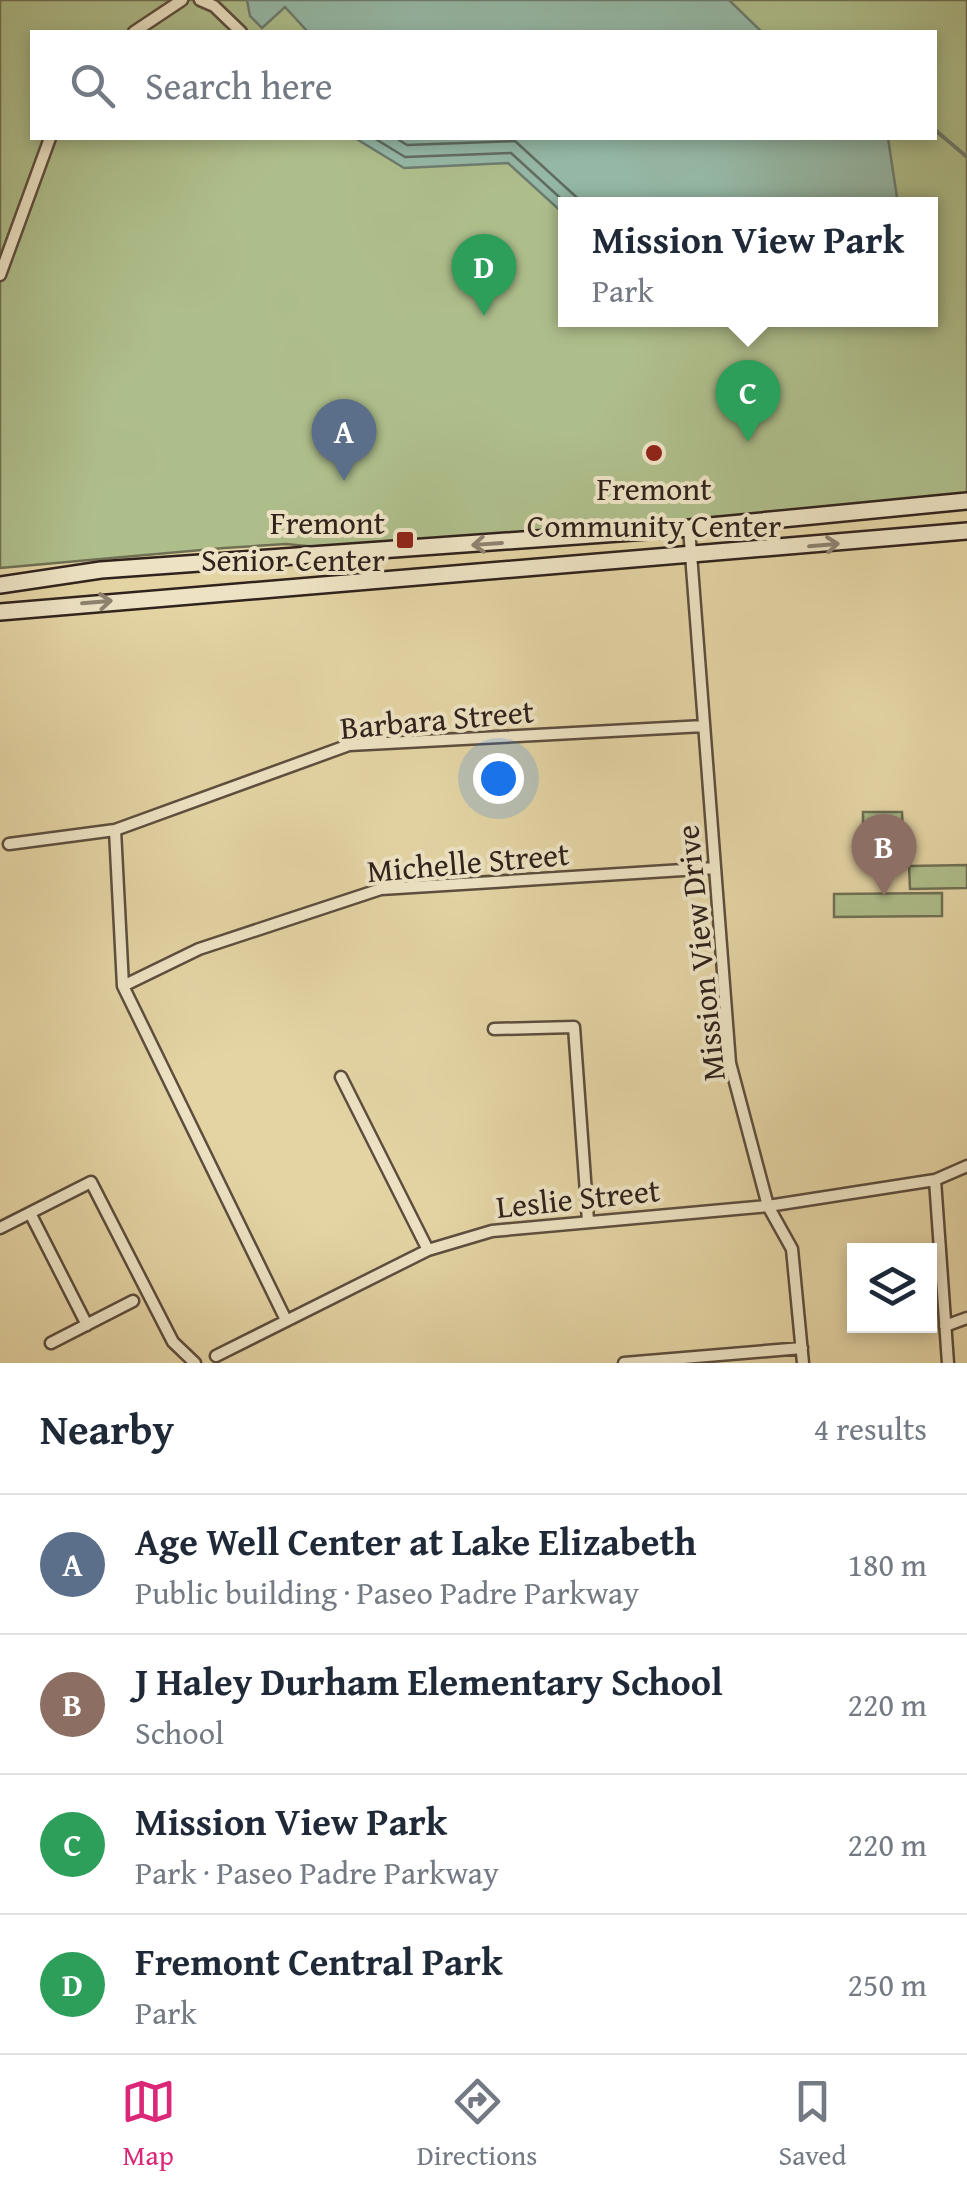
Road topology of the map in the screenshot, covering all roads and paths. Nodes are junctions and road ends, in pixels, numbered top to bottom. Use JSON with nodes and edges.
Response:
{"nodes":[{"id":1,"x":182,"y":0,"type":"edge"},
{"id":2,"x":200,"y":0,"type":"edge"},
{"id":3,"x":137,"y":30,"type":"edge"},
{"id":4,"x":239,"y":30,"type":"edge"},
{"id":5,"x":49,"y":140,"type":"edge"},
{"id":6,"x":0,"y":276,"type":"edge"},
{"id":7,"x":967,"y":500,"type":"edge"},
{"id":8,"x":689,"y":528,"type":"junction"},
{"id":9,"x":967,"y":531,"type":"edge"},
{"id":10,"x":692,"y":557,"type":"junction"},
{"id":11,"x":0,"y":585,"type":"edge"},
{"id":12,"x":0,"y":612,"type":"edge"},
{"id":13,"x":704,"y":726,"type":"junction"},
{"id":14,"x":115,"y":830,"type":"junction"},
{"id":15,"x":9,"y":844,"type":"dead end"},
{"id":16,"x":715,"y":868,"type":"junction"},
{"id":17,"x":123,"y":986,"type":"junction"},
{"id":18,"x":494,"y":1029,"type":"dead end"},
{"id":19,"x":340,"y":1077,"type":"dead end"},
{"id":20,"x":967,"y":1166,"type":"edge"},
{"id":21,"x":935,"y":1180,"type":"junction"},
{"id":22,"x":768,"y":1206,"type":"junction"},
{"id":23,"x":30,"y":1213,"type":"junction"},
{"id":24,"x":588,"y":1220,"type":"junction"},
{"id":25,"x":0,"y":1228,"type":"edge"},
{"id":26,"x":428,"y":1250,"type":"junction"},
{"id":27,"x":134,"y":1301,"type":"dead end"},
{"id":28,"x":967,"y":1318,"type":"edge"},
{"id":29,"x":286,"y":1320,"type":"junction"},
{"id":30,"x":87,"y":1324,"type":"junction"},
{"id":31,"x":945,"y":1326,"type":"junction"},
{"id":32,"x":52,"y":1343,"type":"dead end"},
{"id":33,"x":802,"y":1348,"type":"junction"},
{"id":34,"x":216,"y":1356,"type":"dead end"},
{"id":35,"x":195,"y":1363,"type":"edge"},
{"id":36,"x":624,"y":1363,"type":"edge"},
{"id":37,"x":803,"y":1363,"type":"edge"},
{"id":38,"x":948,"y":1363,"type":"edge"}],
"edges":[{"from":1,"to":3,"type":"street"},
{"from":2,"to":4,"type":"street"},
{"from":5,"to":6,"type":"street"},
{"from":7,"to":8,"type":"main road"},
{"from":8,"to":10,"type":"street","name":"Mission View Drive"},
{"from":8,"to":11,"type":"main road","one_way":true},
{"from":10,"to":9,"type":"main road","one_way":true},
{"from":12,"to":10,"type":"main road","one_way":true},
{"from":10,"to":13,"type":"street","name":"Mission View Drive"},
{"from":13,"to":14,"type":"street","name":"Barbara Street"},
{"from":13,"to":16,"type":"street","name":"Mission View Drive"},
{"from":14,"to":15,"type":"street","name":"Barbara Street"},
{"from":14,"to":17,"type":"street"},
{"from":16,"to":17,"type":"street","name":"Michelle Street"},
{"from":16,"to":22,"type":"street","name":"Mission View Drive"},
{"from":17,"to":29,"type":"street"},
{"from":18,"to":24,"type":"street"},
{"from":19,"to":26,"type":"street"},
{"from":20,"to":21,"type":"street","name":"Leslie Street"},
{"from":21,"to":22,"type":"street","name":"Leslie Street"},
{"from":21,"to":31,"type":"street"},
{"from":22,"to":24,"type":"street","name":"Leslie Street"},
{"from":22,"to":33,"type":"street","name":"Mission View Drive"},
{"from":23,"to":25,"type":"street"},
{"from":23,"to":30,"type":"street"},
{"from":23,"to":35,"type":"street"},
{"from":24,"to":26,"type":"street","name":"Leslie Street"},
{"from":26,"to":29,"type":"street","name":"Leslie Street"},
{"from":27,"to":30,"type":"street"},
{"from":28,"to":31,"type":"street"},
{"from":29,"to":34,"type":"street","name":"Leslie Street"},
{"from":30,"to":32,"type":"street"},
{"from":31,"to":38,"type":"street"},
{"from":33,"to":36,"type":"street"},
{"from":33,"to":37,"type":"street","name":"Mission View Drive"}]}
